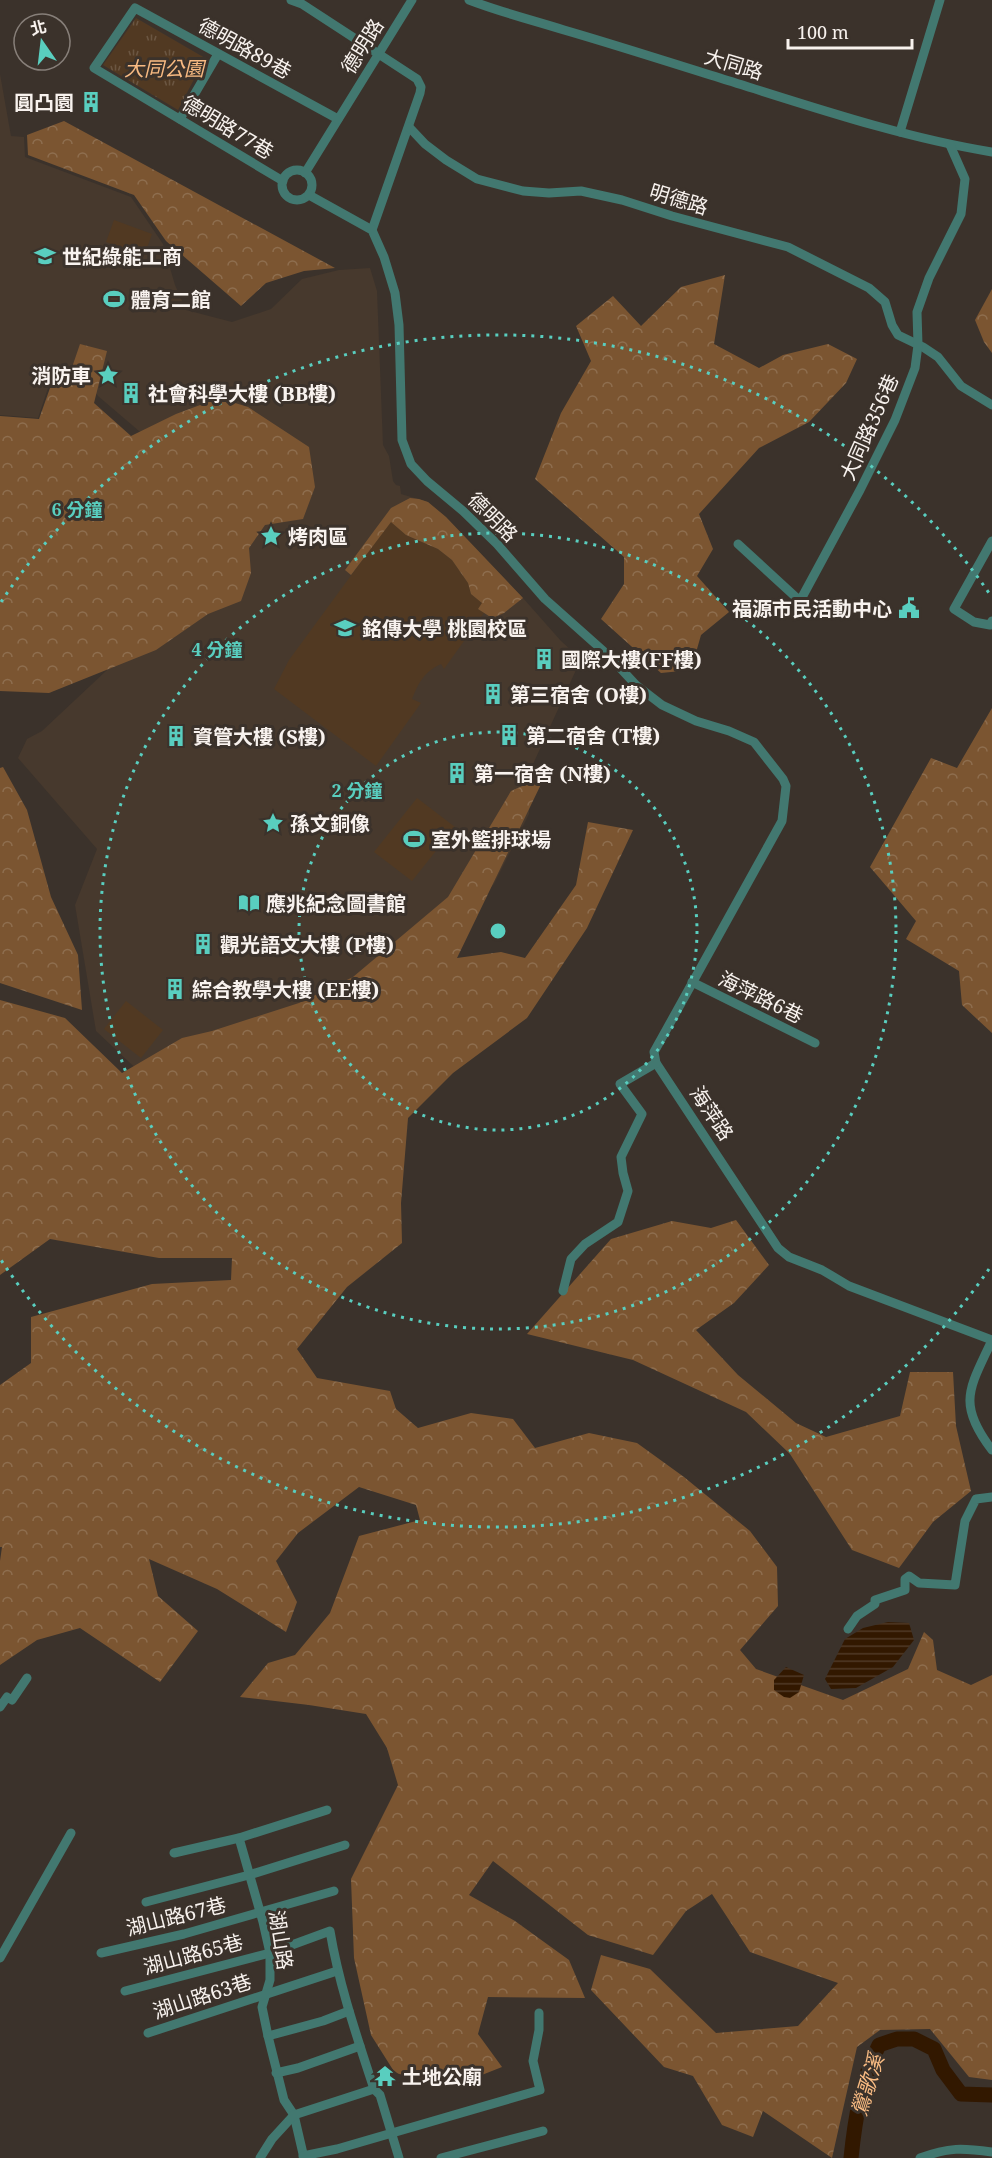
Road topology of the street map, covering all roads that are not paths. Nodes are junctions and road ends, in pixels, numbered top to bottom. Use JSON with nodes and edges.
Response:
{"nodes":[{"id":1,"x":291,"y":0,"type":"edge"},
{"id":2,"x":412,"y":0,"type":"edge"},
{"id":3,"x":469,"y":0,"type":"edge"},
{"id":4,"x":940,"y":0,"type":"edge"},
{"id":5,"x":135,"y":8,"type":"joint"},
{"id":6,"x":218,"y":54,"type":"junction"},
{"id":7,"x":378,"y":54,"type":"junction"},
{"id":8,"x":180,"y":119,"type":"junction"},
{"id":9,"x":338,"y":119,"type":"junction"},
{"id":10,"x":409,"y":127,"type":"junction"},
{"id":11,"x":900,"y":132,"type":"junction"},
{"id":12,"x":951,"y":145,"type":"junction"},
{"id":13,"x":992,"y":152,"type":"edge"},
{"id":14,"x":305,"y":172,"type":"junction"},
{"id":15,"x":283,"y":181,"type":"junction"},
{"id":16,"x":309,"y":195,"type":"junction"},
{"id":17,"x":372,"y":230,"type":"junction"},
{"id":18,"x":918,"y":345,"type":"junction"},
{"id":19,"x":992,"y":405,"type":"edge"},
{"id":20,"x":992,"y":541,"type":"edge"},
{"id":21,"x":738,"y":544,"type":"dead end"},
{"id":22,"x":991,"y":623,"type":"edge"},
{"id":23,"x":692,"y":982,"type":"junction"},
{"id":24,"x":815,"y":1043,"type":"dead end"},
{"id":25,"x":656,"y":1063,"type":"junction"},
{"id":26,"x":563,"y":1291,"type":"dead end"},
{"id":27,"x":992,"y":1340,"type":"edge"},
{"id":28,"x":992,"y":1450,"type":"edge"},
{"id":29,"x":992,"y":1497,"type":"edge"},
{"id":30,"x":848,"y":1629,"type":"dead end"},
{"id":31,"x":27,"y":1678,"type":"dead end"},
{"id":32,"x":0,"y":1707,"type":"edge"},
{"id":33,"x":327,"y":1810,"type":"dead end"},
{"id":34,"x":71,"y":1833,"type":"dead end"},
{"id":35,"x":238,"y":1838,"type":"junction"},
{"id":36,"x":345,"y":1845,"type":"dead end"},
{"id":37,"x":174,"y":1853,"type":"dead end"},
{"id":38,"x":249,"y":1875,"type":"junction"},
{"id":39,"x":334,"y":1891,"type":"dead end"},
{"id":40,"x":146,"y":1902,"type":"dead end"},
{"id":41,"x":260,"y":1912,"type":"junction"},
{"id":42,"x":101,"y":1953,"type":"dead end"},
{"id":43,"x":270,"y":1953,"type":"junction"},
{"id":44,"x":0,"y":1958,"type":"edge"},
{"id":45,"x":337,"y":1971,"type":"junction"},
{"id":46,"x":125,"y":1991,"type":"dead end"},
{"id":47,"x":266,"y":1994,"type":"junction"},
{"id":48,"x":349,"y":2011,"type":"junction"},
{"id":49,"x":539,"y":2013,"type":"dead end"},
{"id":50,"x":148,"y":2033,"type":"dead end"},
{"id":51,"x":268,"y":2036,"type":"junction"},
{"id":52,"x":360,"y":2046,"type":"junction"},
{"id":53,"x":276,"y":2073,"type":"junction"},
{"id":54,"x":374,"y":2089,"type":"junction"},
{"id":55,"x":294,"y":2115,"type":"junction"},
{"id":56,"x":543,"y":2132,"type":"dead end"},
{"id":57,"x":393,"y":2134,"type":"junction"},
{"id":58,"x":992,"y":2152,"type":"edge"},
{"id":59,"x":304,"y":2157,"type":"edge"},
{"id":60,"x":260,"y":2158,"type":"edge"},
{"id":61,"x":399,"y":2158,"type":"edge"},
{"id":62,"x":441,"y":2158,"type":"edge"},
{"id":63,"x":920,"y":2158,"type":"edge"}],
"edges":[{"from":1,"to":7,"type":"street"},
{"from":2,"to":7,"type":"street","name":"德明路"},
{"from":3,"to":11,"type":"street","name":"大同路"},
{"from":4,"to":11,"type":"street"},
{"from":5,"to":6,"type":"street","name":"德明路89巷"},
{"from":5,"to":8,"type":"street","name":"德明路77巷"},
{"from":6,"to":8,"type":"street"},
{"from":6,"to":9,"type":"street","name":"德明路89巷"},
{"from":7,"to":9,"type":"street","name":"德明路"},
{"from":7,"to":10,"type":"street"},
{"from":8,"to":15,"type":"street","name":"德明路77巷"},
{"from":9,"to":14,"type":"street","name":"德明路"},
{"from":10,"to":17,"type":"street"},
{"from":10,"to":18,"type":"street","name":"明德路"},
{"from":11,"to":12,"type":"street","name":"大同路"},
{"from":12,"to":13,"type":"street","name":"大同路"},
{"from":12,"to":18,"type":"street","name":"大同路356巷"},
{"from":14,"to":15,"type":"street"},
{"from":14,"to":16,"type":"street"},
{"from":15,"to":16,"type":"street"},
{"from":16,"to":17,"type":"street"},
{"from":17,"to":23,"type":"street","name":"德明路"},
{"from":18,"to":19,"type":"street","name":"明德路"},
{"from":18,"to":21,"type":"street","name":"大同路356巷"},
{"from":20,"to":22,"type":"street"},
{"from":23,"to":24,"type":"street","name":"海萍路6巷"},
{"from":23,"to":25,"type":"street"},
{"from":25,"to":26,"type":"street"},
{"from":25,"to":27,"type":"street","name":"海萍路"},
{"from":27,"to":28,"type":"street"},
{"from":29,"to":30,"type":"street"},
{"from":31,"to":32,"type":"street"},
{"from":33,"to":35,"type":"street"},
{"from":34,"to":44,"type":"street"},
{"from":35,"to":37,"type":"street"},
{"from":35,"to":38,"type":"street","name":"湖山路"},
{"from":36,"to":38,"type":"street"},
{"from":38,"to":40,"type":"street"},
{"from":38,"to":41,"type":"street","name":"湖山路"},
{"from":39,"to":41,"type":"street","name":"湖山路67巷"},
{"from":41,"to":42,"type":"street","name":"湖山路67巷"},
{"from":41,"to":43,"type":"street","name":"湖山路"},
{"from":43,"to":45,"type":"street","name":"湖山路65巷"},
{"from":43,"to":46,"type":"street","name":"湖山路65巷"},
{"from":43,"to":47,"type":"street","name":"湖山路"},
{"from":45,"to":47,"type":"street","name":"湖山路63巷"},
{"from":45,"to":48,"type":"street"},
{"from":47,"to":50,"type":"street","name":"湖山路63巷"},
{"from":47,"to":51,"type":"street","name":"湖山路"},
{"from":48,"to":51,"type":"street"},
{"from":48,"to":52,"type":"street"},
{"from":49,"to":57,"type":"street"},
{"from":51,"to":53,"type":"street","name":"湖山路"},
{"from":52,"to":53,"type":"street"},
{"from":52,"to":54,"type":"street"},
{"from":53,"to":55,"type":"street","name":"湖山路"},
{"from":54,"to":55,"type":"street"},
{"from":54,"to":57,"type":"street"},
{"from":55,"to":59,"type":"street","name":"湖山路"},
{"from":55,"to":60,"type":"street"},
{"from":56,"to":62,"type":"street"},
{"from":57,"to":59,"type":"street"},
{"from":57,"to":61,"type":"street"},
{"from":58,"to":63,"type":"street"}]}
